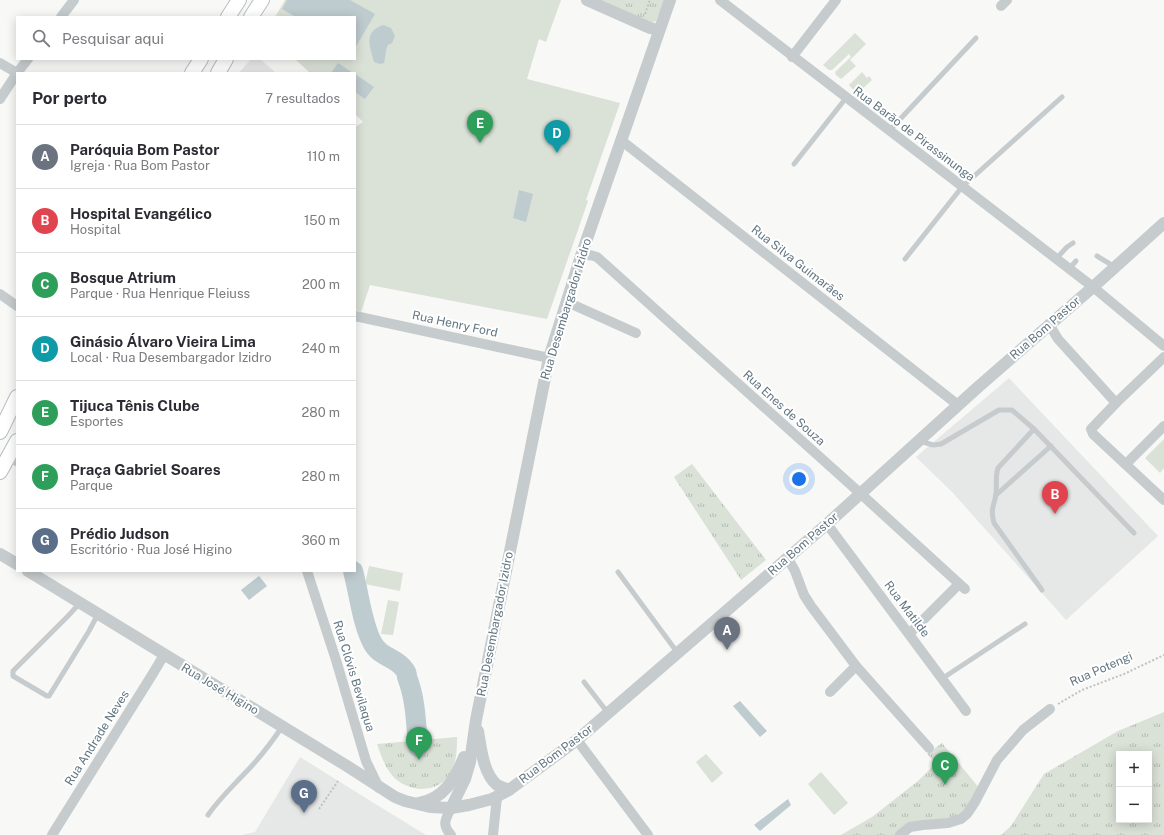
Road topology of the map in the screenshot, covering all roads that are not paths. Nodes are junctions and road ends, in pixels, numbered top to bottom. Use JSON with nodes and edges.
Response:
{"nodes":[{"id":1,"x":74,"y":0,"type":"edge"},
{"id":2,"x":239,"y":0,"type":"edge"},
{"id":3,"x":262,"y":0,"type":"edge"},
{"id":4,"x":587,"y":0,"type":"edge"},
{"id":5,"x":670,"y":0,"type":"edge"},
{"id":6,"x":720,"y":0,"type":"edge"},
{"id":7,"x":836,"y":0,"type":"edge"},
{"id":8,"x":62,"y":16,"type":"edge"},
{"id":9,"x":229,"y":16,"type":"edge"},
{"id":10,"x":253,"y":16,"type":"edge"},
{"id":11,"x":659,"y":30,"type":"junction"},
{"id":12,"x":976,"y":38,"type":"dead end"},
{"id":13,"x":792,"y":57,"type":"junction"},
{"id":14,"x":27,"y":60,"type":"edge"},
{"id":15,"x":200,"y":60,"type":"edge"},
{"id":16,"x":0,"y":63,"type":"edge"},
{"id":17,"x":16,"y":72,"type":"edge"},
{"id":18,"x":18,"y":72,"type":"edge"},
{"id":19,"x":193,"y":72,"type":"edge"},
{"id":20,"x":16,"y":75,"type":"edge"},
{"id":21,"x":1062,"y":97,"type":"dead end"},
{"id":22,"x":846,"y":98,"type":"junction"},
{"id":23,"x":0,"y":99,"type":"edge"},
{"id":24,"x":889,"y":130,"type":"junction"},
{"id":25,"x":622,"y":141,"type":"junction"},
{"id":26,"x":794,"y":164,"type":"dead end"},
{"id":27,"x":962,"y":186,"type":"junction"},
{"id":28,"x":1164,"y":223,"type":"edge"},
{"id":29,"x":1073,"y":243,"type":"dead end"},
{"id":30,"x":581,"y":256,"type":"junction"},
{"id":31,"x":1097,"y":256,"type":"dead end"},
{"id":32,"x":905,"y":259,"type":"dead end"},
{"id":33,"x":1056,"y":259,"type":"junction"},
{"id":34,"x":1115,"y":267,"type":"junction"},
{"id":35,"x":1093,"y":287,"type":"junction"},
{"id":36,"x":0,"y":294,"type":"edge"},
{"id":37,"x":567,"y":302,"type":"junction"},
{"id":38,"x":16,"y":305,"type":"edge"},
{"id":39,"x":356,"y":316,"type":"edge"},
{"id":40,"x":1049,"y":324,"type":"junction"},
{"id":41,"x":636,"y":333,"type":"dead end"},
{"id":42,"x":1164,"y":346,"type":"edge"},
{"id":43,"x":549,"y":358,"type":"junction"},
{"id":44,"x":1164,"y":358,"type":"edge"},
{"id":45,"x":16,"y":399,"type":"edge"},
{"id":46,"x":1116,"y":403,"type":"junction"},
{"id":47,"x":958,"y":405,"type":"junction"},
{"id":48,"x":1164,"y":426,"type":"edge"},
{"id":49,"x":1034,"y":429,"type":"junction"},
{"id":50,"x":0,"y":432,"type":"edge"},
{"id":51,"x":919,"y":441,"type":"junction"},
{"id":52,"x":16,"y":445,"type":"edge"},
{"id":53,"x":1051,"y":446,"type":"junction"},
{"id":54,"x":12,"y":461,"type":"edge"},
{"id":55,"x":1126,"y":464,"type":"junction"},
{"id":56,"x":0,"y":472,"type":"edge"},
{"id":57,"x":861,"y":494,"type":"junction"},
{"id":58,"x":996,"y":495,"type":"junction"},
{"id":59,"x":1163,"y":496,"type":"edge"},
{"id":60,"x":826,"y":524,"type":"junction"},
{"id":61,"x":1134,"y":533,"type":"dead end"},
{"id":62,"x":0,"y":554,"type":"edge"},
{"id":63,"x":787,"y":557,"type":"junction"},
{"id":64,"x":16,"y":563,"type":"edge"},
{"id":65,"x":30,"y":572,"type":"edge"},
{"id":66,"x":307,"y":572,"type":"edge"},
{"id":67,"x":618,"y":572,"type":"dead end"},
{"id":68,"x":1042,"y":590,"type":"dead end"},
{"id":69,"x":80,"y":603,"type":"junction"},
{"id":70,"x":98,"y":614,"type":"junction"},
{"id":71,"x":1025,"y":624,"type":"dead end"},
{"id":72,"x":910,"y":634,"type":"junction"},
{"id":73,"x":677,"y":652,"type":"junction"},
{"id":74,"x":164,"y":655,"type":"junction"},
{"id":75,"x":856,"y":666,"type":"junction"},
{"id":76,"x":943,"y":678,"type":"junction"},
{"id":77,"x":584,"y":682,"type":"dead end"},
{"id":78,"x":830,"y":692,"type":"dead end"},
{"id":79,"x":1050,"y":709,"type":"road end"},
{"id":80,"x":966,"y":711,"type":"dead end"},
{"id":81,"x":608,"y":713,"type":"junction"},
{"id":82,"x":476,"y":720,"type":"junction"},
{"id":83,"x":282,"y":727,"type":"junction"},
{"id":84,"x":577,"y":740,"type":"junction"},
{"id":85,"x":929,"y":748,"type":"dead end"},
{"id":86,"x":379,"y":788,"type":"junction"},
{"id":87,"x":509,"y":790,"type":"junction"},
{"id":88,"x":497,"y":797,"type":"junction"},
{"id":89,"x":413,"y":803,"type":"junction"},
{"id":90,"x":451,"y":808,"type":"junction"},
{"id":91,"x":208,"y":815,"type":"dead end"},
{"id":92,"x":52,"y":835,"type":"edge"},
{"id":93,"x":451,"y":835,"type":"edge"},
{"id":94,"x":493,"y":835,"type":"edge"},
{"id":95,"x":648,"y":835,"type":"edge"},
{"id":96,"x":900,"y":835,"type":"edge"}],
"edges":[{"from":1,"to":8,"type":"street"},
{"from":2,"to":9,"type":"main road"},
{"from":3,"to":10,"type":"main road"},
{"from":4,"to":11,"type":"street"},
{"from":5,"to":11,"type":"street","name":"Rua Desembargador Izidro"},
{"from":6,"to":13,"type":"street","name":"Rua Barão de Pirassinunga"},
{"from":7,"to":13,"type":"street"},
{"from":11,"to":25,"type":"street","name":"Rua Desembargador Izidro"},
{"from":12,"to":24,"type":"lane"},
{"from":13,"to":22,"type":"street","name":"Rua Barão de Pirassinunga"},
{"from":14,"to":18,"type":"street"},
{"from":15,"to":19,"type":"main road"},
{"from":16,"to":17,"type":"street"},
{"from":20,"to":23,"type":"street"},
{"from":21,"to":27,"type":"lane"},
{"from":22,"to":24,"type":"street","name":"Rua Barão de Pirassinunga"},
{"from":22,"to":26,"type":"lane"},
{"from":24,"to":27,"type":"street","name":"Rua Barão de Pirassinunga"},
{"from":25,"to":30,"type":"street","name":"Rua Desembargador Izidro"},
{"from":25,"to":47,"type":"street","name":"Rua Silva Guimarães"},
{"from":27,"to":32,"type":"lane"},
{"from":27,"to":33,"type":"street","name":"Rua Barão de Pirassinunga"},
{"from":28,"to":34,"type":"street","name":"Rua Bom Pastor"},
{"from":29,"to":33,"type":"lane"},
{"from":30,"to":37,"type":"street","name":"Rua Desembargador Izidro"},
{"from":30,"to":57,"type":"street","name":"Rua Enes de Souza"},
{"from":31,"to":34,"type":"lane"},
{"from":33,"to":35,"type":"street","name":"Rua Barão de Pirassinunga"},
{"from":34,"to":35,"type":"street","name":"Rua Bom Pastor"},
{"from":35,"to":40,"type":"street","name":"Rua Bom Pastor"},
{"from":35,"to":42,"type":"street"},
{"from":36,"to":38,"type":"street"},
{"from":37,"to":41,"type":"street"},
{"from":37,"to":43,"type":"street","name":"Rua Desembargador Izidro"},
{"from":39,"to":43,"type":"street","name":"Rua Henry Ford"},
{"from":40,"to":46,"type":"street"},
{"from":40,"to":47,"type":"street","name":"Rua Bom Pastor"},
{"from":43,"to":82,"type":"street","name":"Rua Desembargador Izidro"},
{"from":44,"to":46,"type":"street"},
{"from":45,"to":50,"type":"main road"},
{"from":46,"to":55,"type":"street"},
{"from":47,"to":51,"type":"street","name":"Rua Bom Pastor"},
{"from":48,"to":55,"type":"street"},
{"from":49,"to":51,"type":"lane"},
{"from":49,"to":53,"type":"lane"},
{"from":49,"to":58,"type":"lane"},
{"from":51,"to":57,"type":"street","name":"Rua Bom Pastor"},
{"from":52,"to":54,"type":"main road"},
{"from":53,"to":58,"type":"lane"},
{"from":53,"to":61,"type":"lane"},
{"from":54,"to":56,"type":"main road"},
{"from":55,"to":59,"type":"street"},
{"from":57,"to":60,"type":"street","name":"Rua Bom Pastor"},
{"from":57,"to":72,"type":"street","name":"Rua Enes de Souza"},
{"from":58,"to":68,"type":"lane"},
{"from":60,"to":63,"type":"street","name":"Rua Bom Pastor"},
{"from":60,"to":72,"type":"street","name":"Rua Matilde"},
{"from":62,"to":64,"type":"street"},
{"from":63,"to":73,"type":"street","name":"Rua Bom Pastor"},
{"from":63,"to":75,"type":"street"},
{"from":65,"to":69,"type":"street","name":"Rua José Higino"},
{"from":66,"to":86,"type":"street","name":"Rua Clóvis Bevilaqua"},
{"from":67,"to":73,"type":"lane"},
{"from":69,"to":70,"type":"street","name":"Rua José Higino"},
{"from":69,"to":70,"type":"lane"},
{"from":70,"to":74,"type":"street","name":"Rua José Higino"},
{"from":71,"to":76,"type":"lane"},
{"from":72,"to":76,"type":"street","name":"Rua Matilde"},
{"from":73,"to":81,"type":"street","name":"Rua Bom Pastor"},
{"from":74,"to":83,"type":"street","name":"Rua José Higino"},
{"from":74,"to":92,"type":"street","name":"Rua Andrade Neves"},
{"from":75,"to":78,"type":"street"},
{"from":75,"to":85,"type":"street"},
{"from":76,"to":80,"type":"street","name":"Rua Matilde"},
{"from":77,"to":81,"type":"lane"},
{"from":79,"to":96,"type":"street"},
{"from":81,"to":84,"type":"street","name":"Rua Bom Pastor"},
{"from":82,"to":87,"type":"street"},
{"from":82,"to":89,"type":"street","name":"Rua Desembargador Izidro"},
{"from":82,"to":90,"type":"street","name":"Rua Desembargador Izidro"},
{"from":83,"to":86,"type":"street","name":"Rua José Higino"},
{"from":83,"to":91,"type":"lane"},
{"from":84,"to":87,"type":"street","name":"Rua Bom Pastor"},
{"from":84,"to":95,"type":"street"},
{"from":86,"to":89,"type":"street","name":"Rua José Higino"},
{"from":87,"to":88,"type":"street","name":"Rua Bom Pastor"},
{"from":88,"to":90,"type":"street","name":"Rua Bom Pastor"},
{"from":88,"to":94,"type":"street"},
{"from":89,"to":90,"type":"street","name":"Rua Bom Pastor"},
{"from":90,"to":93,"type":"street"}]}
